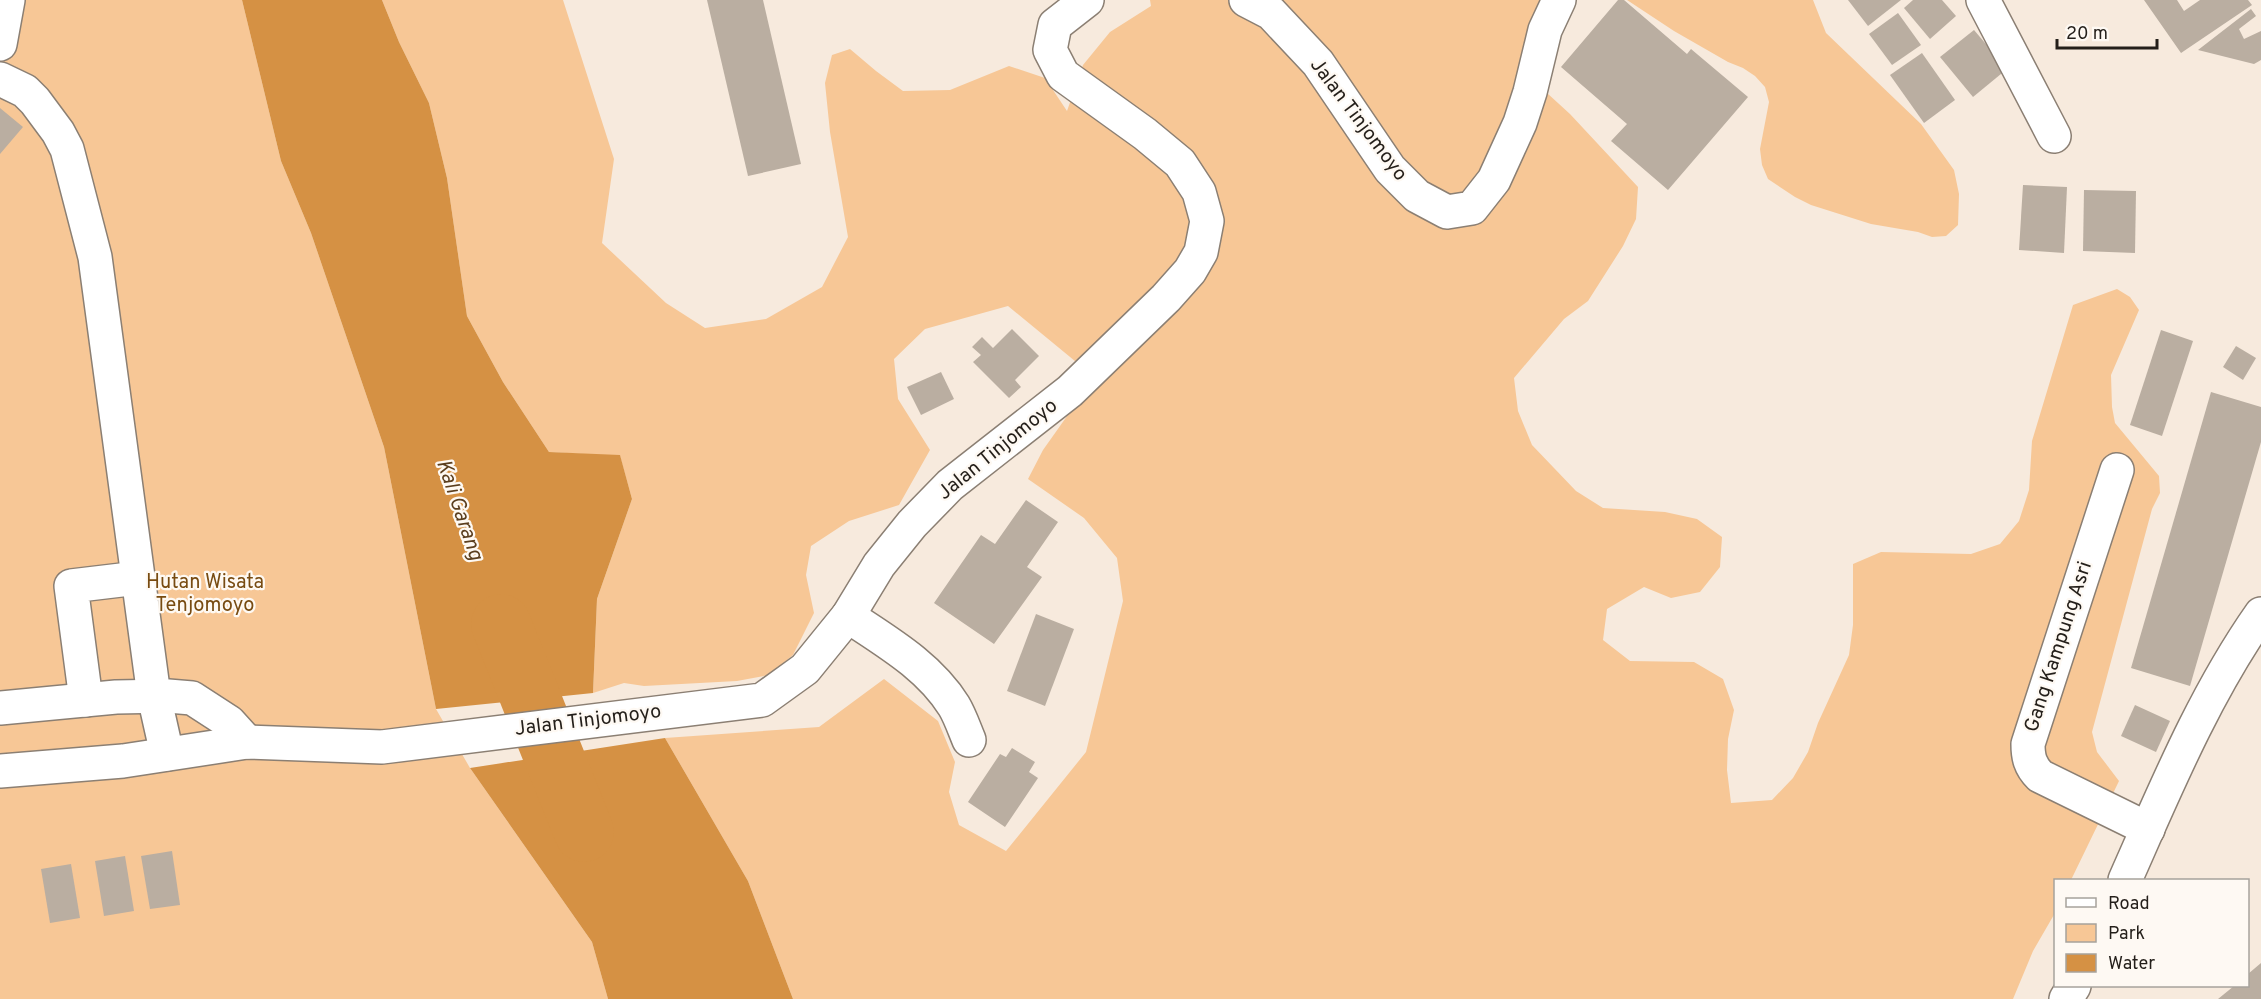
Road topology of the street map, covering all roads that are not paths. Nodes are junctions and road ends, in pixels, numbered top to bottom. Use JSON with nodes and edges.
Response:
{"nodes":[{"id":1,"x":8,"y":0,"type":"edge"},
{"id":2,"x":1087,"y":0,"type":"edge"},
{"id":3,"x":1246,"y":0,"type":"edge"},
{"id":4,"x":1559,"y":0,"type":"edge"},
{"id":5,"x":1983,"y":0,"type":"edge"},
{"id":6,"x":0,"y":44,"type":"edge"},
{"id":7,"x":0,"y":79,"type":"edge"},
{"id":8,"x":2054,"y":136,"type":"dead end"},
{"id":9,"x":2117,"y":470,"type":"dead end"},
{"id":10,"x":138,"y":578,"type":"junction"},
{"id":11,"x":2261,"y":614,"type":"edge"},
{"id":12,"x":848,"y":616,"type":"junction"},
{"id":13,"x":154,"y":696,"type":"junction"},
{"id":14,"x":86,"y":700,"type":"junction"},
{"id":15,"x":0,"y":708,"type":"edge"},
{"id":16,"x":969,"y":740,"type":"dead end"},
{"id":17,"x":247,"y":742,"type":"junction"},
{"id":18,"x":167,"y":754,"type":"junction"},
{"id":19,"x":0,"y":771,"type":"edge"},
{"id":20,"x":2148,"y":829,"type":"junction"},
{"id":21,"x":2125,"y":879,"type":"edge"}],
"edges":[{"from":1,"to":6,"type":"street"},
{"from":2,"to":12,"type":"street","name":"Jalan Tinjomoyo"},
{"from":3,"to":4,"type":"street","name":"Jalan Tinjomoyo"},
{"from":5,"to":8,"type":"street"},
{"from":7,"to":10,"type":"street"},
{"from":9,"to":20,"type":"street","name":"Gang Kampung Asri"},
{"from":10,"to":13,"type":"street"},
{"from":10,"to":14,"type":"street"},
{"from":11,"to":20,"type":"street"},
{"from":12,"to":16,"type":"street"},
{"from":12,"to":17,"type":"street","name":"Jalan Tinjomoyo"},
{"from":13,"to":14,"type":"street"},
{"from":13,"to":17,"type":"street"},
{"from":13,"to":18,"type":"street"},
{"from":14,"to":15,"type":"street"},
{"from":17,"to":18,"type":"street","name":"Jalan Tinjomoyo"},
{"from":18,"to":19,"type":"street","name":"Jalan Tinjomoyo"},
{"from":20,"to":21,"type":"street"}]}
